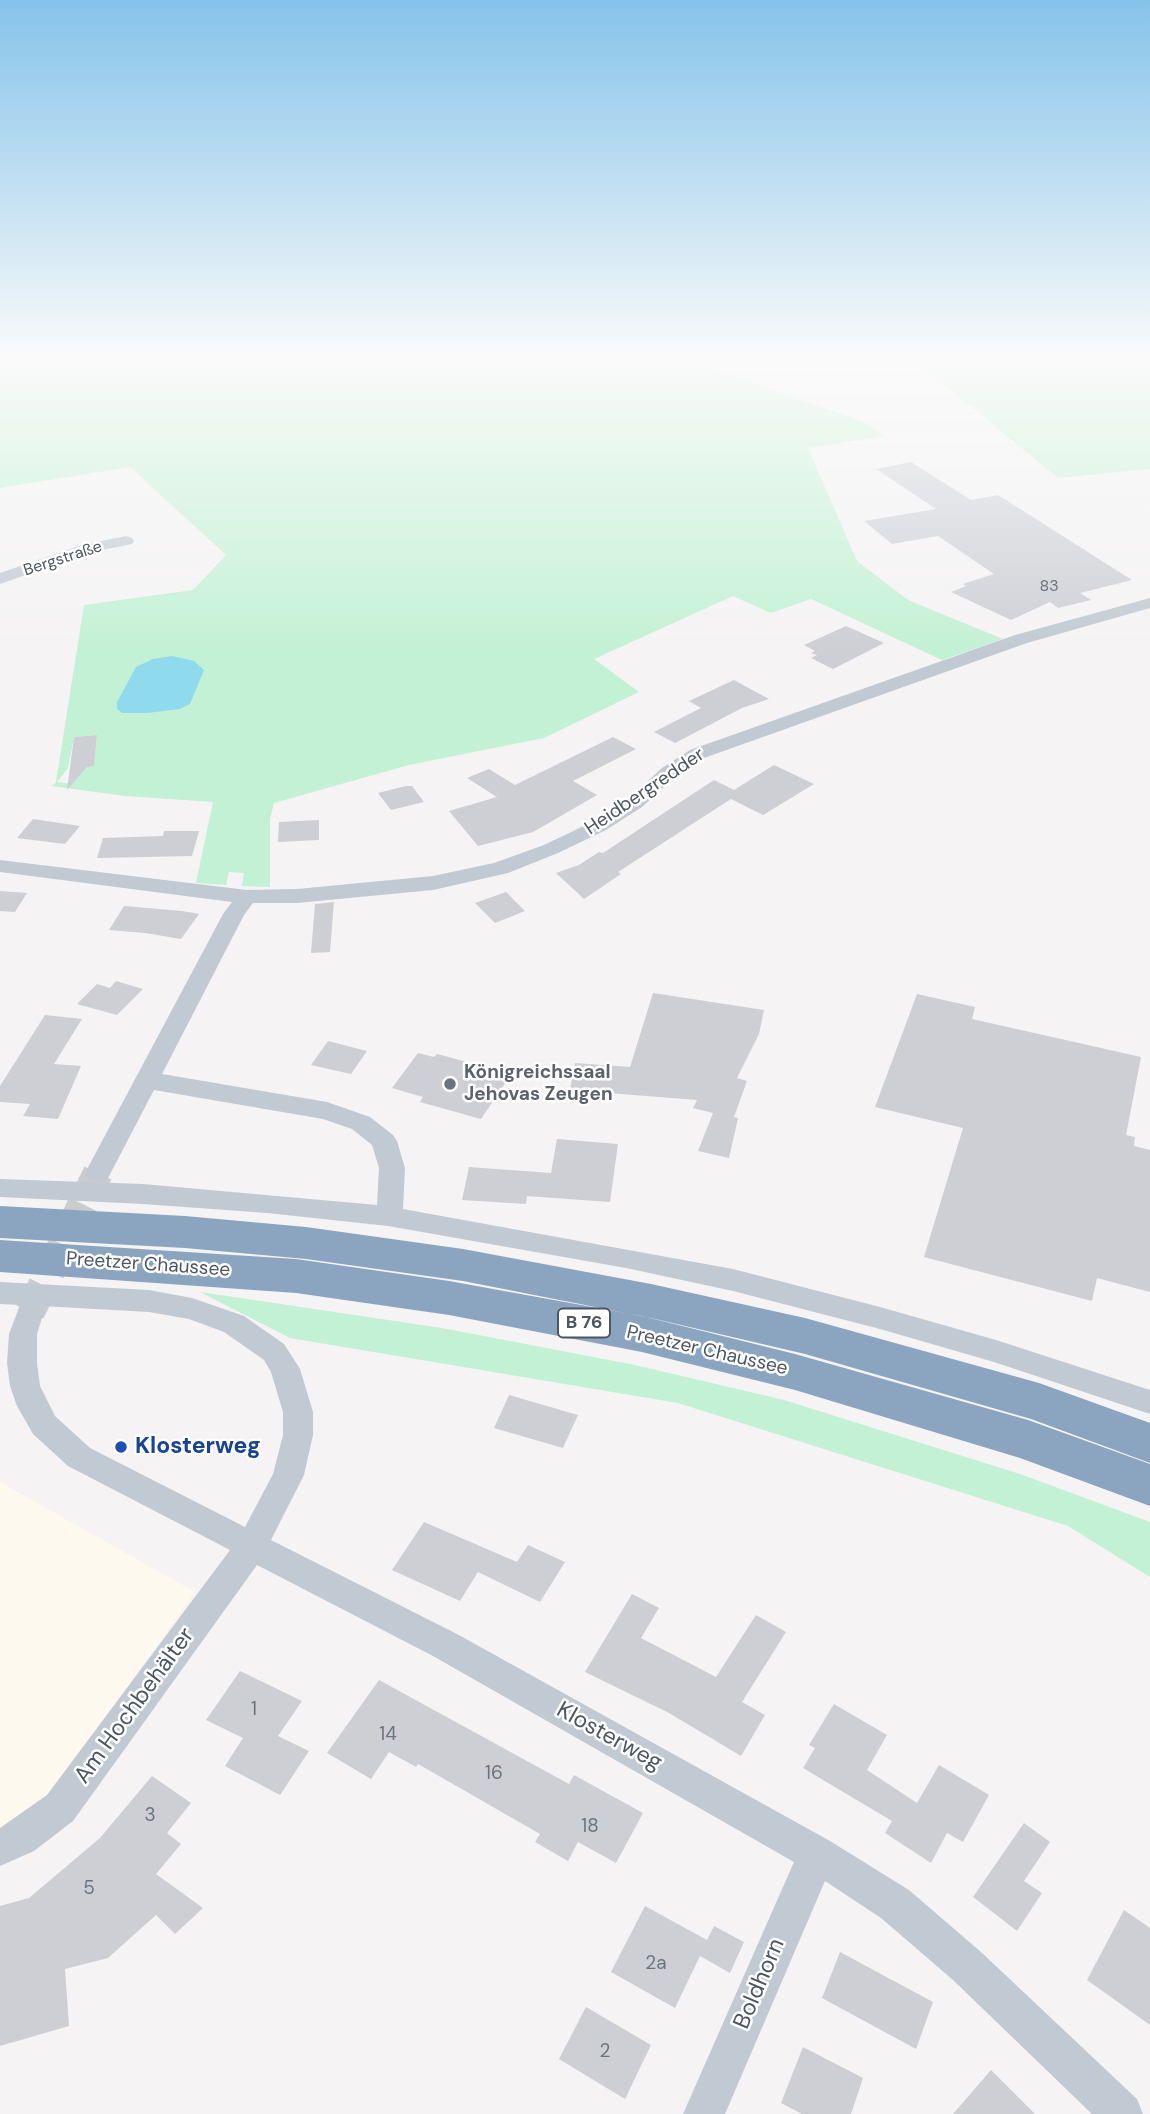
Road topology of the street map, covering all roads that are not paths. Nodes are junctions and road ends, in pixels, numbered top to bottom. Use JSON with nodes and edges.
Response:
{"nodes":[{"id":1,"x":126,"y":541,"type":"dead end"},
{"id":2,"x":0,"y":579,"type":"edge"},
{"id":3,"x":1150,"y":603,"type":"edge"},
{"id":4,"x":0,"y":866,"type":"edge"},
{"id":5,"x":247,"y":897,"type":"junction"},
{"id":6,"x":147,"y":1080,"type":"junction"},
{"id":7,"x":98,"y":1173,"type":"tunnel mouth"},
{"id":8,"x":0,"y":1188,"type":"edge"},
{"id":9,"x":388,"y":1216,"type":"junction"},
{"id":10,"x":0,"y":1222,"type":"edge"},
{"id":11,"x":0,"y":1256,"type":"edge"},
{"id":12,"x":0,"y":1293,"type":"edge"},
{"id":13,"x":30,"y":1312,"type":"tunnel mouth"},
{"id":14,"x":1150,"y":1402,"type":"edge"},
{"id":15,"x":1150,"y":1443,"type":"edge"},
{"id":16,"x":1150,"y":1485,"type":"edge"},
{"id":17,"x":252,"y":1546,"type":"junction"},
{"id":18,"x":0,"y":1847,"type":"edge"},
{"id":19,"x":817,"y":1854,"type":"junction"},
{"id":20,"x":704,"y":2114,"type":"edge"},
{"id":21,"x":1122,"y":2114,"type":"edge"}],
"edges":[{"from":1,"to":2,"type":"street","name":"Bergstraße"},
{"from":3,"to":5,"type":"street","name":"Heidbergredder"},
{"from":4,"to":5,"type":"street","name":"Heidbergredder"},
{"from":5,"to":6,"type":"street"},
{"from":6,"to":7,"type":"street"},
{"from":6,"to":9,"type":"street"},
{"from":8,"to":9,"type":"street"},
{"from":9,"to":14,"type":"street"},
{"from":10,"to":15,"type":"highway","name":"Preetzer Chaussee","number":"B 76"},
{"from":11,"to":16,"type":"highway","name":"Preetzer Chaussee","number":"B 76"},
{"from":12,"to":17,"type":"street","name":"Preetzer Chaussee"},
{"from":13,"to":17,"type":"street","name":"Klosterweg"},
{"from":17,"to":18,"type":"street","name":"Am Hochbehälter"},
{"from":17,"to":19,"type":"street","name":"Klosterweg"},
{"from":19,"to":20,"type":"street","name":"Boldhorn"},
{"from":19,"to":21,"type":"street","name":"Klosterweg"}]}
